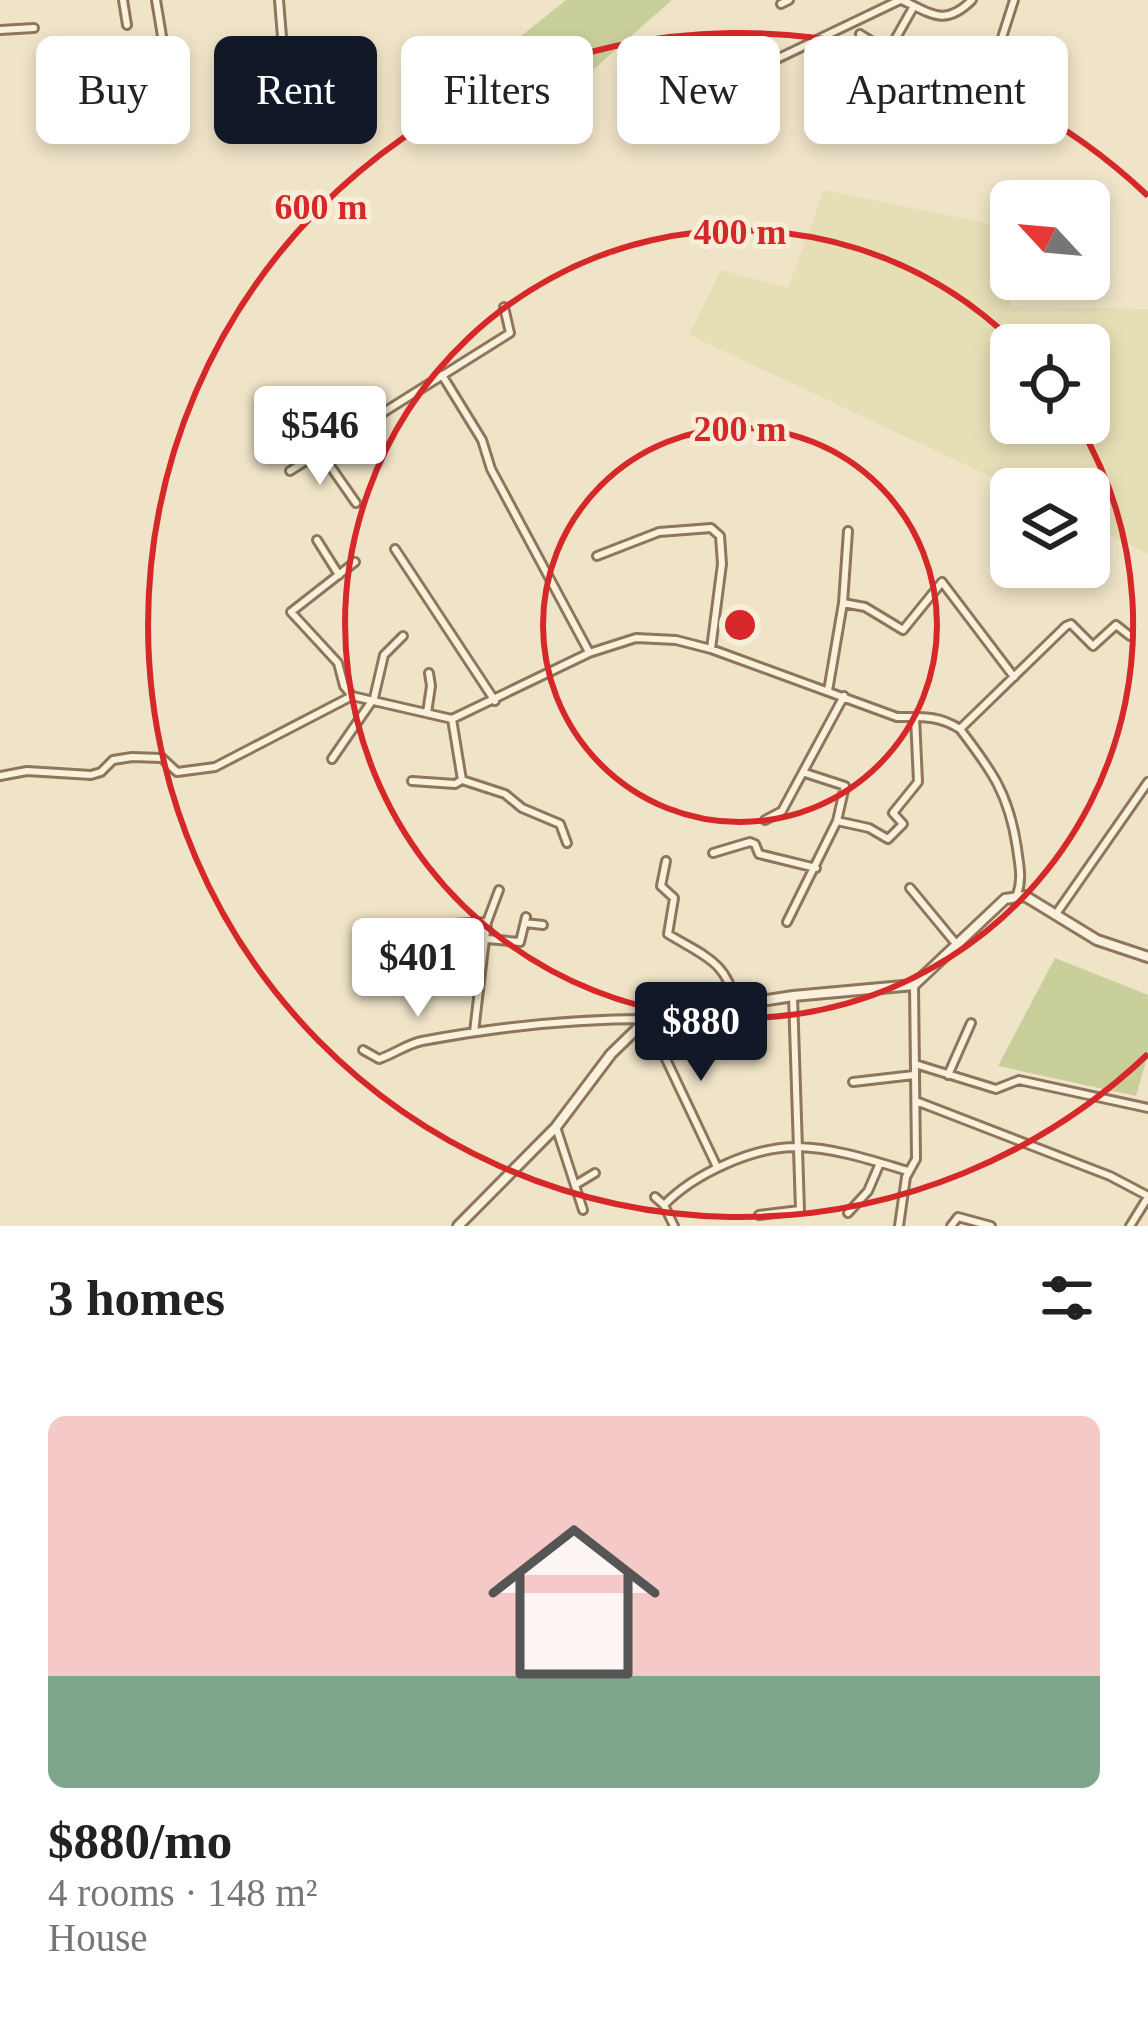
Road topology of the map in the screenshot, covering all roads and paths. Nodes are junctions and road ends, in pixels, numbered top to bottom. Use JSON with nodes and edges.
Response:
{"nodes":[{"id":1,"x":123,"y":0,"type":"edge"},
{"id":2,"x":156,"y":0,"type":"edge"},
{"id":3,"x":279,"y":0,"type":"edge"},
{"id":4,"x":901,"y":0,"type":"edge"},
{"id":5,"x":972,"y":0,"type":"edge"},
{"id":6,"x":1014,"y":0,"type":"edge"},
{"id":7,"x":914,"y":6,"type":"junction"},
{"id":8,"x":127,"y":25,"type":"dead end"},
{"id":9,"x":34,"y":28,"type":"dead end"},
{"id":10,"x":0,"y":30,"type":"edge"},
{"id":11,"x":860,"y":34,"type":"dead end"},
{"id":12,"x":162,"y":36,"type":"edge"},
{"id":13,"x":283,"y":36,"type":"edge"},
{"id":14,"x":863,"y":36,"type":"edge"},
{"id":15,"x":897,"y":36,"type":"edge"},
{"id":16,"x":1002,"y":36,"type":"edge"},
{"id":17,"x":780,"y":57,"type":"edge"},
{"id":18,"x":504,"y":307,"type":"dead end"},
{"id":19,"x":442,"y":375,"type":"junction"},
{"id":20,"x":319,"y":450,"type":"junction"},
{"id":21,"x":290,"y":471,"type":"dead end"},
{"id":22,"x":356,"y":503,"type":"dead end"},
{"id":23,"x":848,"y":531,"type":"dead end"},
{"id":24,"x":317,"y":540,"type":"dead end"},
{"id":25,"x":394,"y":549,"type":"dead end"},
{"id":26,"x":598,"y":556,"type":"dead end"},
{"id":27,"x":356,"y":562,"type":"dead end"},
{"id":28,"x":339,"y":574,"type":"junction"},
{"id":29,"x":843,"y":603,"type":"junction"},
{"id":30,"x":403,"y":636,"type":"dead end"},
{"id":31,"x":1130,"y":636,"type":"dead end"},
{"id":32,"x":711,"y":649,"type":"junction"},
{"id":33,"x":590,"y":652,"type":"junction"},
{"id":34,"x":429,"y":673,"type":"dead end"},
{"id":35,"x":1014,"y":677,"type":"junction"},
{"id":36,"x":828,"y":691,"type":"junction"},
{"id":37,"x":352,"y":696,"type":"junction"},
{"id":38,"x":844,"y":696,"type":"junction"},
{"id":39,"x":374,"y":698,"type":"junction"},
{"id":40,"x":495,"y":701,"type":"junction"},
{"id":41,"x":427,"y":713,"type":"junction"},
{"id":42,"x":915,"y":717,"type":"junction"},
{"id":43,"x":452,"y":719,"type":"junction"},
{"id":44,"x":960,"y":729,"type":"junction"},
{"id":45,"x":332,"y":759,"type":"dead end"},
{"id":46,"x":805,"y":773,"type":"junction"},
{"id":47,"x":0,"y":776,"type":"edge"},
{"id":48,"x":462,"y":780,"type":"junction"},
{"id":49,"x":412,"y":782,"type":"dead end"},
{"id":50,"x":1148,"y":782,"type":"edge"},
{"id":51,"x":765,"y":820,"type":"dead end"},
{"id":52,"x":837,"y":821,"type":"junction"},
{"id":53,"x":567,"y":843,"type":"dead end"},
{"id":54,"x":713,"y":853,"type":"dead end"},
{"id":55,"x":666,"y":861,"type":"dead end"},
{"id":56,"x":816,"y":868,"type":"junction"},
{"id":57,"x":910,"y":888,"type":"dead end"},
{"id":58,"x":499,"y":890,"type":"dead end"},
{"id":59,"x":1016,"y":895,"type":"junction"},
{"id":60,"x":1056,"y":914,"type":"junction"},
{"id":61,"x":487,"y":922,"type":"junction"},
{"id":62,"x":787,"y":922,"type":"dead end"},
{"id":63,"x":543,"y":925,"type":"dead end"},
{"id":64,"x":410,"y":938,"type":"dead end"},
{"id":65,"x":487,"y":938,"type":"junction"},
{"id":66,"x":956,"y":945,"type":"junction"},
{"id":67,"x":1148,"y":957,"type":"edge"},
{"id":68,"x":914,"y":985,"type":"junction"},
{"id":69,"x":793,"y":997,"type":"junction"},
{"id":70,"x":736,"y":1005,"type":"junction"},
{"id":71,"x":646,"y":1019,"type":"junction"},
{"id":72,"x":971,"y":1024,"type":"dead end"},
{"id":73,"x":474,"y":1032,"type":"junction"},
{"id":74,"x":363,"y":1050,"type":"dead end"},
{"id":75,"x":914,"y":1063,"type":"junction"},
{"id":76,"x":914,"y":1075,"type":"junction"},
{"id":77,"x":947,"y":1076,"type":"junction"},
{"id":78,"x":854,"y":1082,"type":"dead end"},
{"id":79,"x":916,"y":1101,"type":"junction"},
{"id":80,"x":1148,"y":1108,"type":"edge"},
{"id":81,"x":556,"y":1127,"type":"junction"},
{"id":82,"x":798,"y":1147,"type":"junction"},
{"id":83,"x":880,"y":1163,"type":"junction"},
{"id":84,"x":717,"y":1167,"type":"junction"},
{"id":85,"x":908,"y":1172,"type":"junction"},
{"id":86,"x":595,"y":1173,"type":"dead end"},
{"id":87,"x":575,"y":1185,"type":"junction"},
{"id":88,"x":655,"y":1197,"type":"dead end"},
{"id":89,"x":1148,"y":1197,"type":"edge"},
{"id":90,"x":664,"y":1205,"type":"junction"},
{"id":91,"x":583,"y":1210,"type":"dead end"},
{"id":92,"x":848,"y":1213,"type":"dead end"},
{"id":93,"x":760,"y":1215,"type":"dead end"},
{"id":94,"x":670,"y":1225,"type":"edge"},
{"id":95,"x":458,"y":1226,"type":"edge"},
{"id":96,"x":899,"y":1226,"type":"edge"},
{"id":97,"x":951,"y":1226,"type":"edge"},
{"id":98,"x":991,"y":1226,"type":"edge"},
{"id":99,"x":1130,"y":1226,"type":"edge"}],
"edges":[{"from":1,"to":8,"type":"street"},
{"from":2,"to":12,"type":"street"},
{"from":3,"to":13,"type":"street"},
{"from":4,"to":7,"type":"street"},
{"from":4,"to":17,"type":"street"},
{"from":5,"to":7,"type":"street"},
{"from":6,"to":16,"type":"street"},
{"from":7,"to":15,"type":"street"},
{"from":9,"to":10,"type":"street"},
{"from":11,"to":14,"type":"street"},
{"from":18,"to":19,"type":"street"},
{"from":19,"to":20,"type":"street"},
{"from":19,"to":33,"type":"street"},
{"from":20,"to":21,"type":"street"},
{"from":20,"to":22,"type":"street"},
{"from":23,"to":29,"type":"street"},
{"from":24,"to":28,"type":"street"},
{"from":25,"to":40,"type":"street"},
{"from":26,"to":32,"type":"street"},
{"from":27,"to":28,"type":"street"},
{"from":28,"to":37,"type":"street"},
{"from":29,"to":35,"type":"street"},
{"from":29,"to":36,"type":"street"},
{"from":30,"to":39,"type":"street"},
{"from":31,"to":35,"type":"street"},
{"from":32,"to":33,"type":"street"},
{"from":32,"to":36,"type":"street"},
{"from":33,"to":40,"type":"street"},
{"from":34,"to":41,"type":"street"},
{"from":35,"to":44,"type":"street"},
{"from":36,"to":38,"type":"street"},
{"from":37,"to":39,"type":"street"},
{"from":37,"to":47,"type":"street"},
{"from":38,"to":42,"type":"street"},
{"from":38,"to":46,"type":"street"},
{"from":39,"to":41,"type":"street"},
{"from":39,"to":45,"type":"street"},
{"from":40,"to":43,"type":"street"},
{"from":41,"to":43,"type":"street"},
{"from":42,"to":44,"type":"street"},
{"from":42,"to":52,"type":"street"},
{"from":43,"to":48,"type":"street"},
{"from":44,"to":59,"type":"street"},
{"from":46,"to":51,"type":"street"},
{"from":46,"to":52,"type":"street"},
{"from":48,"to":49,"type":"street"},
{"from":48,"to":53,"type":"street"},
{"from":50,"to":60,"type":"street"},
{"from":52,"to":56,"type":"street"},
{"from":54,"to":56,"type":"street"},
{"from":55,"to":70,"type":"street"},
{"from":56,"to":62,"type":"street"},
{"from":57,"to":66,"type":"street"},
{"from":58,"to":61,"type":"street"},
{"from":59,"to":60,"type":"street"},
{"from":59,"to":66,"type":"street"},
{"from":60,"to":67,"type":"street"},
{"from":61,"to":64,"type":"street"},
{"from":61,"to":65,"type":"street"},
{"from":63,"to":65,"type":"street"},
{"from":65,"to":73,"type":"street"},
{"from":66,"to":68,"type":"street"},
{"from":68,"to":69,"type":"street"},
{"from":68,"to":75,"type":"street"},
{"from":69,"to":70,"type":"street"},
{"from":69,"to":82,"type":"street"},
{"from":70,"to":71,"type":"street"},
{"from":71,"to":73,"type":"street"},
{"from":71,"to":81,"type":"street"},
{"from":71,"to":84,"type":"street"},
{"from":72,"to":77,"type":"street"},
{"from":73,"to":74,"type":"street"},
{"from":75,"to":76,"type":"street"},
{"from":75,"to":77,"type":"street"},
{"from":76,"to":78,"type":"street"},
{"from":76,"to":79,"type":"street"},
{"from":77,"to":80,"type":"street"},
{"from":79,"to":85,"type":"street"},
{"from":79,"to":89,"type":"street"},
{"from":81,"to":87,"type":"street"},
{"from":81,"to":95,"type":"street"},
{"from":82,"to":83,"type":"street"},
{"from":82,"to":84,"type":"street"},
{"from":82,"to":93,"type":"street"},
{"from":83,"to":85,"type":"street"},
{"from":83,"to":92,"type":"street"},
{"from":84,"to":90,"type":"street"},
{"from":85,"to":96,"type":"street"},
{"from":86,"to":87,"type":"street"},
{"from":87,"to":91,"type":"street"},
{"from":88,"to":90,"type":"street"},
{"from":89,"to":99,"type":"street"},
{"from":90,"to":94,"type":"street"},
{"from":97,"to":98,"type":"street"}]}
